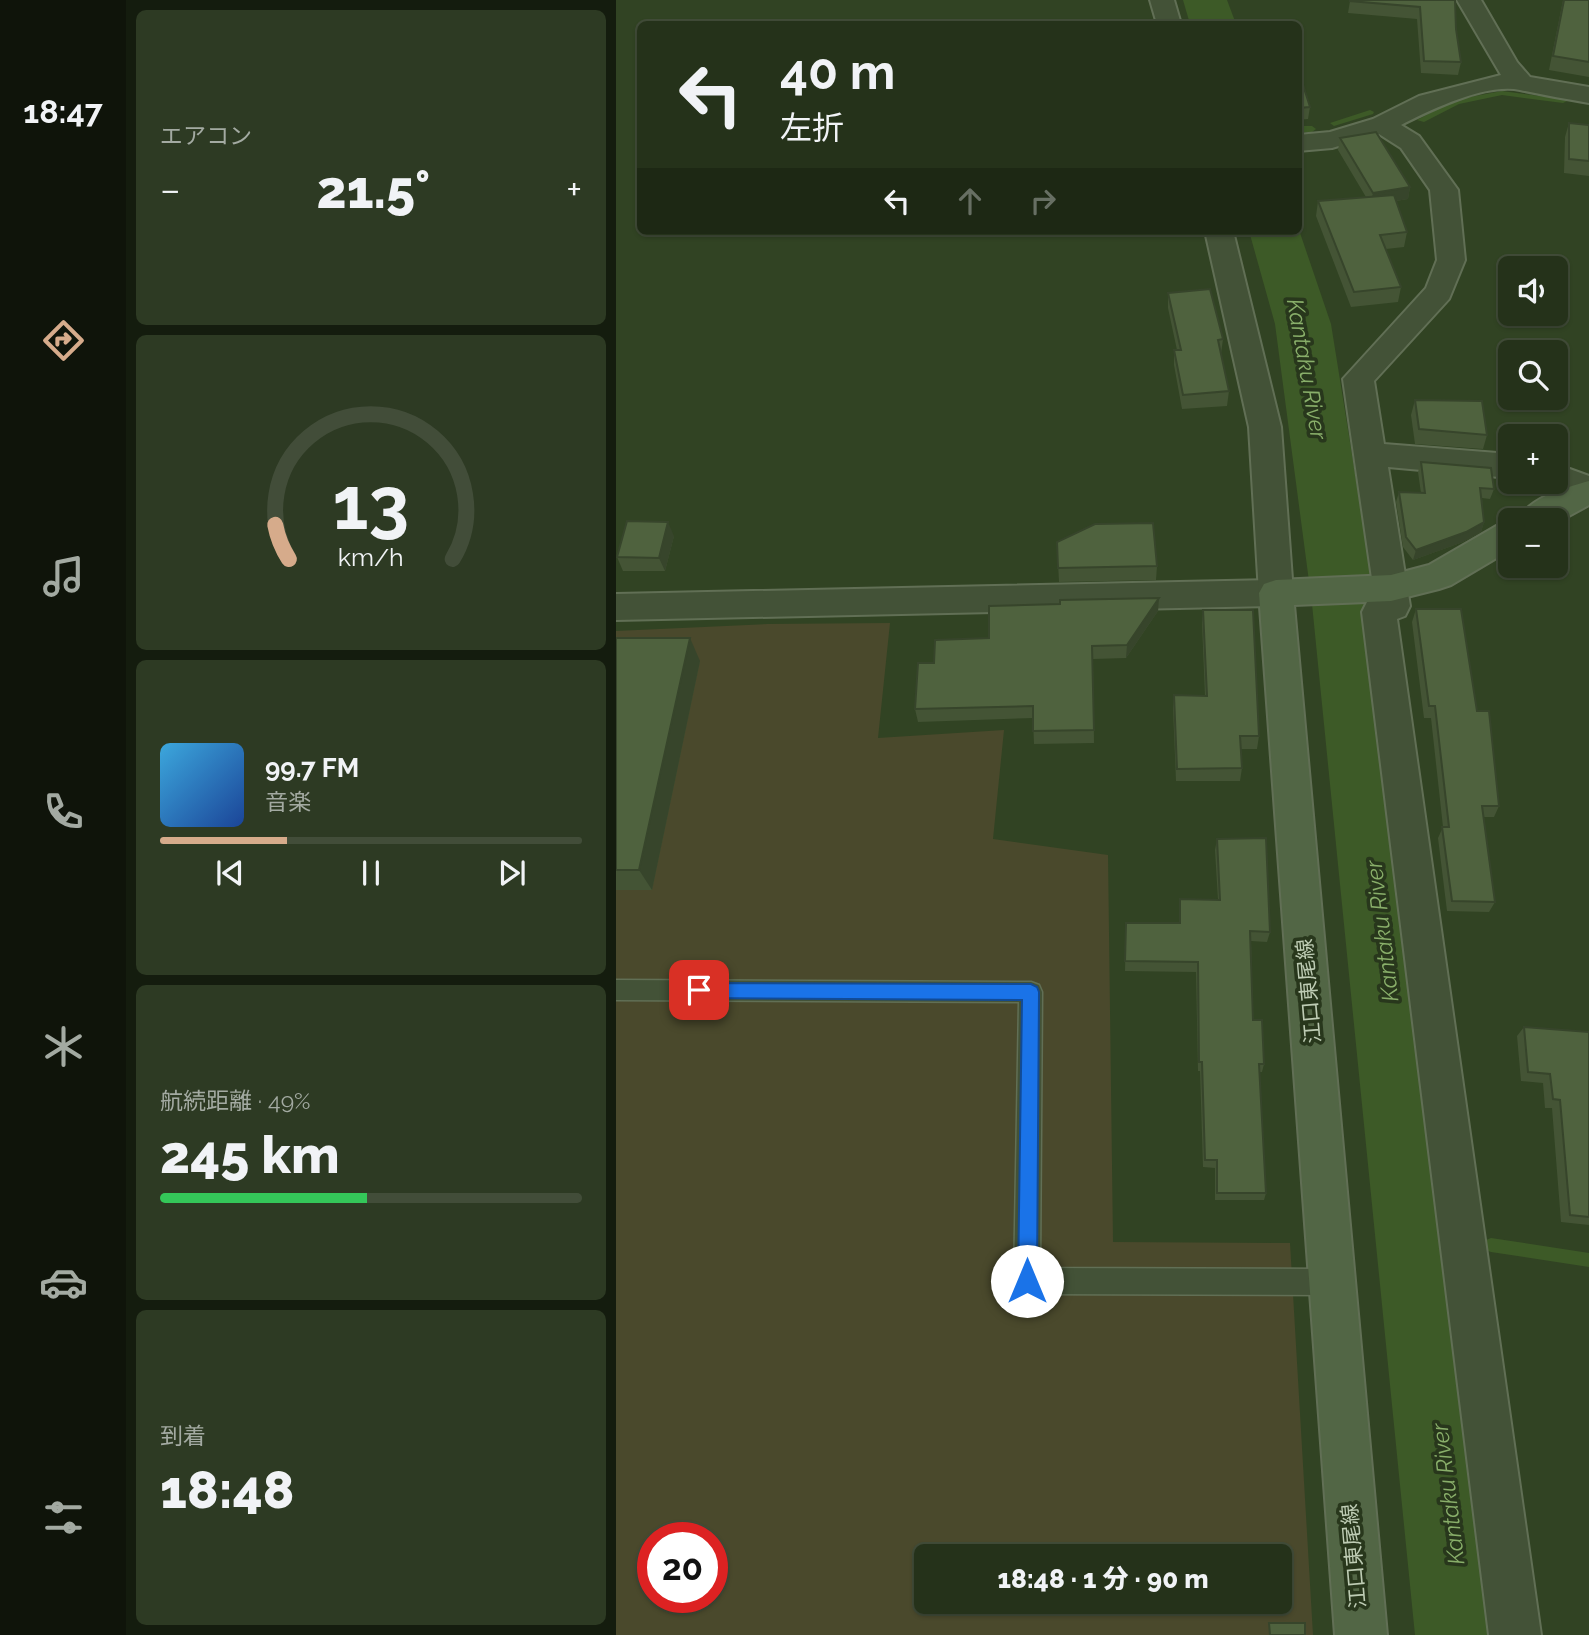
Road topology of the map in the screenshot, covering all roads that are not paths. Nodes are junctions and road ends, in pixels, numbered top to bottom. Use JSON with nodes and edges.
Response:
{"nodes":[{"id":1,"x":1162,"y":0,"type":"edge"},
{"id":2,"x":1469,"y":0,"type":"edge"},
{"id":3,"x":1168,"y":21,"type":"edge"},
{"id":4,"x":1521,"y":82,"type":"junction"},
{"id":5,"x":1589,"y":95,"type":"edge"},
{"id":6,"x":1382,"y":125,"type":"junction"},
{"id":7,"x":1302,"y":143,"type":"edge"},
{"id":8,"x":1220,"y":235,"type":"edge"},
{"id":9,"x":1370,"y":454,"type":"junction"},
{"id":10,"x":1498,"y":465,"type":"edge"},
{"id":11,"x":1568,"y":481,"type":"edge"},
{"id":12,"x":1589,"y":491,"type":"edge"},
{"id":13,"x":1554,"y":508,"type":"edge"},
{"id":14,"x":1498,"y":541,"type":"edge"},
{"id":15,"x":1385,"y":589,"type":"junction"},
{"id":16,"x":1291,"y":592,"type":"junction"},
{"id":17,"x":616,"y":607,"type":"edge"},
{"id":18,"x":616,"y":990,"type":"edge"},
{"id":19,"x":1332,"y":1282,"type":"junction"},
{"id":20,"x":1361,"y":1635,"type":"edge"},
{"id":21,"x":1515,"y":1635,"type":"edge"}],
"edges":[{"from":1,"to":3,"type":"street"},
{"from":2,"to":4,"type":"street"},
{"from":4,"to":5,"type":"street"},
{"from":4,"to":6,"type":"street"},
{"from":6,"to":7,"type":"street"},
{"from":6,"to":9,"type":"street"},
{"from":8,"to":16,"type":"street"},
{"from":9,"to":10,"type":"street"},
{"from":9,"to":15,"type":"street"},
{"from":11,"to":12,"type":"street"},
{"from":12,"to":13,"type":"main road"},
{"from":14,"to":15,"type":"main road"},
{"from":15,"to":16,"type":"main road"},
{"from":15,"to":21,"type":"street"},
{"from":16,"to":17,"type":"street"},
{"from":16,"to":19,"type":"main road","name":"江口東尾線"},
{"from":18,"to":19,"type":"lane"},
{"from":19,"to":20,"type":"main road","name":"江口東尾線"}]}
